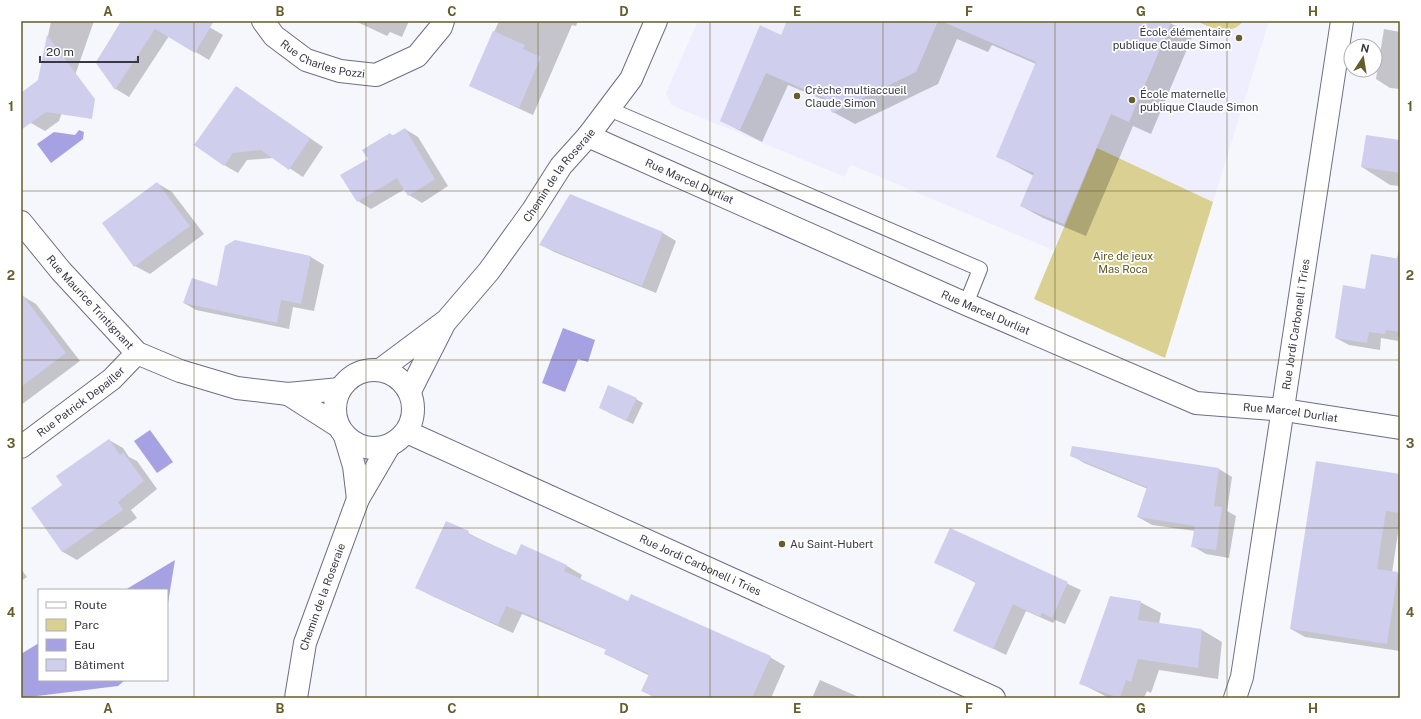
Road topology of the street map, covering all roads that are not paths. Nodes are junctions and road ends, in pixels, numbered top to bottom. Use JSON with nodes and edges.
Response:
{"nodes":[{"id":1,"x":263,"y":21,"type":"edge"},
{"id":2,"x":443,"y":21,"type":"edge"},
{"id":3,"x":656,"y":21,"type":"edge"},
{"id":4,"x":1342,"y":21,"type":"edge"},
{"id":5,"x":609,"y":109,"type":"junction"},
{"id":6,"x":588,"y":136,"type":"junction"},
{"id":7,"x":21,"y":222,"type":"edge"},
{"id":8,"x":966,"y":304,"type":"junction"},
{"id":9,"x":447,"y":320,"type":"junction"},
{"id":10,"x":138,"y":353,"type":"junction"},
{"id":11,"x":380,"y":370,"type":"junction"},
{"id":12,"x":340,"y":389,"type":"junction"},
{"id":13,"x":410,"y":391,"type":"junction"},
{"id":14,"x":288,"y":394,"type":"junction"},
{"id":15,"x":1284,"y":410,"type":"junction"},
{"id":16,"x":1400,"y":428,"type":"edge"},
{"id":17,"x":342,"y":431,"type":"junction"},
{"id":18,"x":407,"y":432,"type":"junction"},
{"id":19,"x":389,"y":446,"type":"junction"},
{"id":20,"x":21,"y":447,"type":"edge"},
{"id":21,"x":358,"y":499,"type":"junction"},
{"id":22,"x":296,"y":698,"type":"edge"},
{"id":23,"x":994,"y":698,"type":"edge"},
{"id":24,"x":1235,"y":698,"type":"edge"}],
"edges":[{"from":1,"to":2,"type":"street","name":"Rue Charles Pozzi"},
{"from":3,"to":5,"type":"street","name":"Chemin de la Roseraie"},
{"from":4,"to":15,"type":"street","name":"Rue Jordi Carbonell i Tries"},
{"from":5,"to":6,"type":"street","name":"Chemin de la Roseraie"},
{"from":5,"to":8,"type":"lane"},
{"from":6,"to":8,"type":"street","name":"Rue Marcel Durliat"},
{"from":6,"to":9,"type":"street","name":"Chemin de la Roseraie"},
{"from":7,"to":10,"type":"street","name":"Rue Maurice Trintignant"},
{"from":8,"to":15,"type":"street","name":"Rue Marcel Durliat"},
{"from":9,"to":11,"type":"street","name":"Chemin de la Roseraie"},
{"from":9,"to":13,"type":"street","name":"Chemin de la Roseraie"},
{"from":10,"to":14,"type":"street","name":"Rue Maurice Trintignant"},
{"from":10,"to":20,"type":"street","name":"Rue Patrick Depailler"},
{"from":11,"to":12,"type":"street"},
{"from":11,"to":13,"type":"street"},
{"from":12,"to":14,"type":"street","name":"Rue Maurice Trintignant"},
{"from":12,"to":17,"type":"street"},
{"from":13,"to":18,"type":"street"},
{"from":14,"to":17,"type":"street","name":"Rue Maurice Trintignant"},
{"from":15,"to":16,"type":"street","name":"Rue Marcel Durliat"},
{"from":15,"to":24,"type":"street","name":"Rue Jordi Carbonell i Tries"},
{"from":17,"to":19,"type":"street"},
{"from":17,"to":21,"type":"street","name":"Chemin de la Roseraie"},
{"from":18,"to":19,"type":"street"},
{"from":18,"to":23,"type":"street","name":"Rue Jordi Carbonell i Tries"},
{"from":19,"to":21,"type":"street","name":"Chemin de la Roseraie"},
{"from":21,"to":22,"type":"street","name":"Chemin de la Roseraie"}]}
